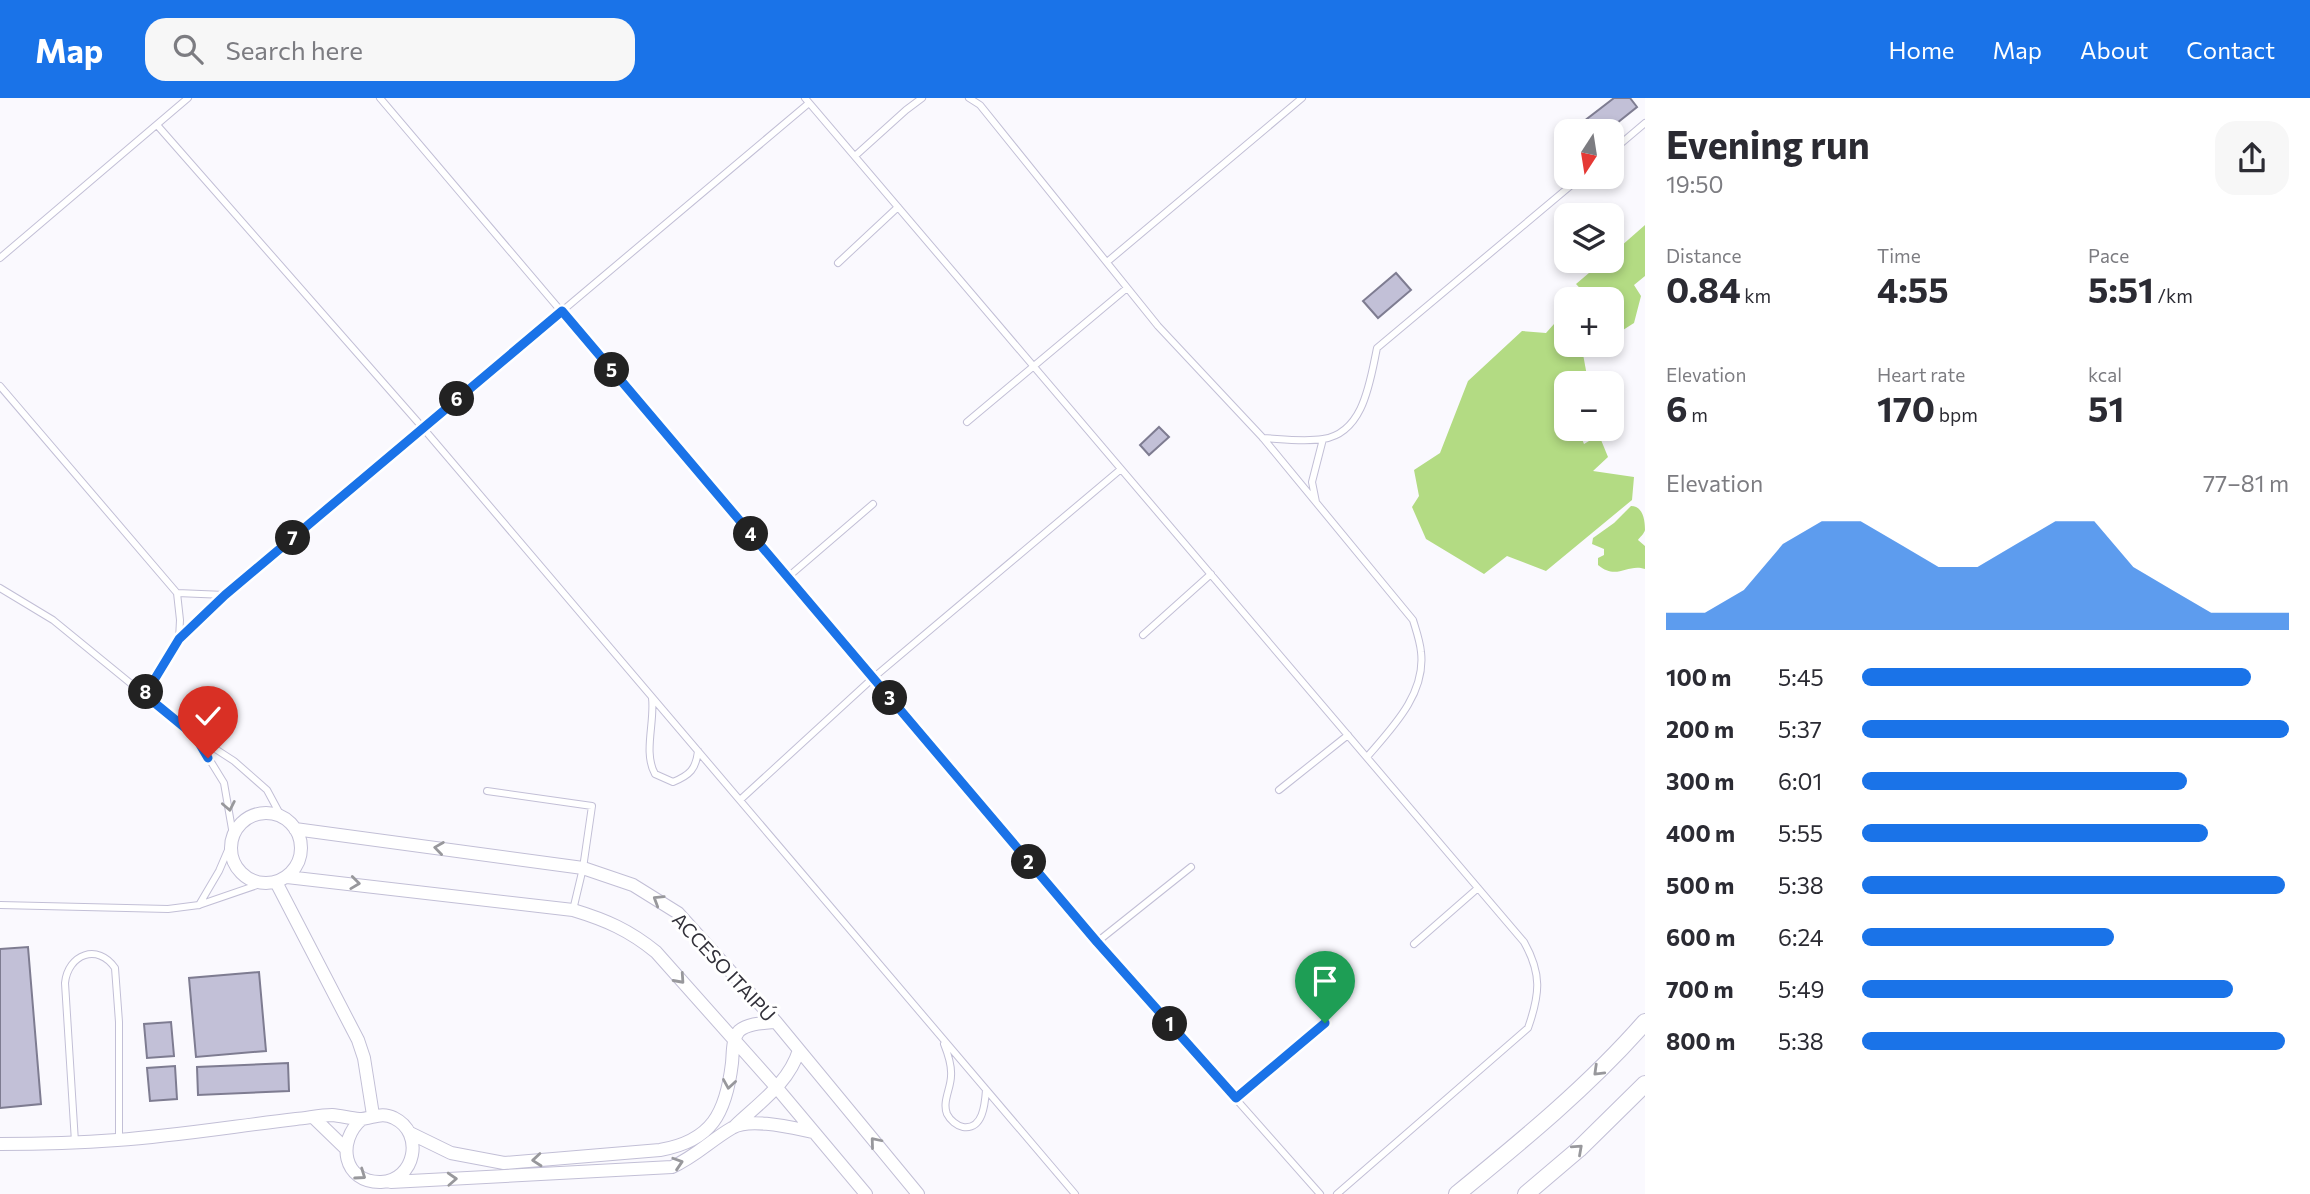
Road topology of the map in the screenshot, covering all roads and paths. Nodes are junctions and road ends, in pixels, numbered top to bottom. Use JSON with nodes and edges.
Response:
{"nodes":[{"id":1,"x":188,"y":98,"type":"edge"},
{"id":2,"x":380,"y":98,"type":"edge"},
{"id":3,"x":922,"y":98,"type":"edge"},
{"id":4,"x":969,"y":98,"type":"edge"},
{"id":5,"x":988,"y":98,"type":"edge"},
{"id":6,"x":1302,"y":98,"type":"edge"},
{"id":7,"x":807,"y":100,"type":"edge"},
{"id":8,"x":980,"y":105,"type":"junction"},
{"id":9,"x":1645,"y":123,"type":"edge"},
{"id":10,"x":157,"y":125,"type":"junction"},
{"id":11,"x":1624,"y":141,"type":"edge"},
{"id":12,"x":855,"y":156,"type":"junction"},
{"id":13,"x":1567,"y":189,"type":"edge"},
{"id":14,"x":898,"y":207,"type":"junction"},
{"id":15,"x":0,"y":258,"type":"edge"},
{"id":16,"x":1107,"y":262,"type":"junction"},
{"id":17,"x":838,"y":263,"type":"dead end"},
{"id":18,"x":1127,"y":288,"type":"junction"},
{"id":19,"x":562,"y":311,"type":"junction"},
{"id":20,"x":1033,"y":366,"type":"junction"},
{"id":21,"x":0,"y":386,"type":"edge"},
{"id":22,"x":967,"y":422,"type":"dead end"},
{"id":23,"x":423,"y":428,"type":"junction"},
{"id":24,"x":1263,"y":438,"type":"junction"},
{"id":25,"x":1323,"y":439,"type":"junction"},
{"id":26,"x":1121,"y":469,"type":"junction"},
{"id":27,"x":1317,"y":503,"type":"junction"},
{"id":28,"x":873,"y":504,"type":"dead end"},
{"id":29,"x":1211,"y":574,"type":"junction"},
{"id":30,"x":788,"y":577,"type":"junction"},
{"id":31,"x":0,"y":589,"type":"edge"},
{"id":32,"x":177,"y":593,"type":"junction"},
{"id":33,"x":225,"y":595,"type":"junction"},
{"id":34,"x":1143,"y":635,"type":"dead end"},
{"id":35,"x":179,"y":639,"type":"junction"},
{"id":36,"x":873,"y":678,"type":"junction"},
{"id":37,"x":145,"y":695,"type":"junction"},
{"id":38,"x":651,"y":696,"type":"junction"},
{"id":39,"x":1348,"y":735,"type":"junction"},
{"id":40,"x":195,"y":736,"type":"junction"},
{"id":41,"x":698,"y":751,"type":"junction"},
{"id":42,"x":1367,"y":757,"type":"junction"},
{"id":43,"x":1279,"y":790,"type":"dead end"},
{"id":44,"x":487,"y":791,"type":"dead end"},
{"id":45,"x":740,"y":800,"type":"junction"},
{"id":46,"x":281,"y":816,"type":"junction"},
{"id":47,"x":295,"y":829,"type":"junction"},
{"id":48,"x":232,"y":839,"type":"junction"},
{"id":49,"x":1191,"y":867,"type":"dead end"},
{"id":50,"x":583,"y":868,"type":"junction"},
{"id":51,"x":275,"y":880,"type":"junction"},
{"id":52,"x":1478,"y":888,"type":"junction"},
{"id":53,"x":0,"y":905,"type":"edge"},
{"id":54,"x":199,"y":905,"type":"junction"},
{"id":55,"x":573,"y":910,"type":"junction"},
{"id":56,"x":1097,"y":942,"type":"junction"},
{"id":57,"x":1414,"y":944,"type":"dead end"},
{"id":58,"x":1645,"y":1022,"type":"edge"},
{"id":59,"x":776,"y":1023,"type":"junction"},
{"id":60,"x":1325,"y":1023,"type":"dead end"},
{"id":61,"x":943,"y":1039,"type":"junction"},
{"id":62,"x":734,"y":1040,"type":"junction"},
{"id":63,"x":799,"y":1050,"type":"junction"},
{"id":64,"x":1645,"y":1084,"type":"edge"},
{"id":65,"x":777,"y":1087,"type":"junction"},
{"id":66,"x":986,"y":1090,"type":"junction"},
{"id":67,"x":1236,"y":1098,"type":"junction"},
{"id":68,"x":313,"y":1117,"type":"junction"},
{"id":69,"x":367,"y":1117,"type":"junction"},
{"id":70,"x":735,"y":1126,"type":"junction"},
{"id":71,"x":813,"y":1132,"type":"junction"},
{"id":72,"x":410,"y":1133,"type":"junction"},
{"id":73,"x":119,"y":1140,"type":"junction"},
{"id":74,"x":75,"y":1143,"type":"junction"},
{"id":75,"x":0,"y":1144,"type":"edge"},
{"id":76,"x":345,"y":1148,"type":"junction"},
{"id":77,"x":384,"y":1182,"type":"junction"},
{"id":78,"x":866,"y":1194,"type":"edge"},
{"id":79,"x":918,"y":1194,"type":"edge"},
{"id":80,"x":1075,"y":1194,"type":"edge"},
{"id":81,"x":1320,"y":1194,"type":"edge"},
{"id":82,"x":1337,"y":1194,"type":"edge"},
{"id":83,"x":1457,"y":1194,"type":"edge"},
{"id":84,"x":1526,"y":1194,"type":"edge"}],
"edges":[{"from":1,"to":10,"type":"lane"},
{"from":2,"to":19,"type":"lane"},
{"from":3,"to":12,"type":"lane"},
{"from":4,"to":8,"type":"lane"},
{"from":5,"to":8,"type":"lane"},
{"from":6,"to":16,"type":"lane"},
{"from":7,"to":12,"type":"lane"},
{"from":7,"to":19,"type":"lane"},
{"from":8,"to":16,"type":"lane"},
{"from":9,"to":11,"type":"lane"},
{"from":10,"to":15,"type":"lane"},
{"from":10,"to":23,"type":"lane"},
{"from":12,"to":14,"type":"lane"},
{"from":13,"to":25,"type":"lane"},
{"from":14,"to":17,"type":"lane"},
{"from":14,"to":20,"type":"lane"},
{"from":16,"to":18,"type":"lane"},
{"from":18,"to":20,"type":"lane"},
{"from":18,"to":24,"type":"lane"},
{"from":19,"to":23,"type":"lane"},
{"from":19,"to":30,"type":"lane"},
{"from":20,"to":22,"type":"lane"},
{"from":20,"to":26,"type":"lane"},
{"from":21,"to":32,"type":"lane"},
{"from":23,"to":33,"type":"lane"},
{"from":23,"to":38,"type":"lane"},
{"from":24,"to":25,"type":"lane"},
{"from":24,"to":27,"type":"lane"},
{"from":25,"to":27,"type":"lane"},
{"from":26,"to":29,"type":"lane"},
{"from":26,"to":36,"type":"lane"},
{"from":27,"to":42,"type":"lane"},
{"from":28,"to":30,"type":"lane"},
{"from":29,"to":34,"type":"lane"},
{"from":29,"to":39,"type":"lane"},
{"from":30,"to":36,"type":"lane"},
{"from":31,"to":37,"type":"lane"},
{"from":32,"to":33,"type":"lane"},
{"from":32,"to":35,"type":"lane"},
{"from":33,"to":35,"type":"lane"},
{"from":35,"to":37,"type":"lane"},
{"from":36,"to":45,"type":"lane"},
{"from":36,"to":56,"type":"lane"},
{"from":37,"to":40,"type":"lane"},
{"from":38,"to":41,"type":"lane"},
{"from":38,"to":41,"type":"lane"},
{"from":39,"to":42,"type":"lane"},
{"from":39,"to":43,"type":"lane"},
{"from":40,"to":46,"type":"lane"},
{"from":40,"to":48,"type":"lane","one_way":true},
{"from":41,"to":45,"type":"lane"},
{"from":42,"to":52,"type":"lane"},
{"from":44,"to":50,"type":"lane"},
{"from":45,"to":61,"type":"lane"},
{"from":46,"to":47,"type":"street"},
{"from":46,"to":48,"type":"street"},
{"from":50,"to":47,"type":"street","name":"ACCESO ITAIPÚ","one_way":true},
{"from":47,"to":51,"type":"street"},
{"from":48,"to":51,"type":"street"},
{"from":48,"to":54,"type":"lane"},
{"from":49,"to":56,"type":"lane"},
{"from":50,"to":55,"type":"lane"},
{"from":59,"to":50,"type":"street","name":"ACCESO ITAIPÚ","one_way":true},
{"from":51,"to":54,"type":"lane"},
{"from":51,"to":55,"type":"street","name":"ACCESO ITAIPÚ","one_way":true},
{"from":51,"to":69,"type":"street"},
{"from":52,"to":57,"type":"lane"},
{"from":52,"to":82,"type":"lane"},
{"from":53,"to":54,"type":"lane"},
{"from":55,"to":62,"type":"street","name":"ACCESO ITAIPÚ","one_way":true},
{"from":56,"to":67,"type":"lane"},
{"from":58,"to":83,"type":"street","one_way":true},
{"from":59,"to":62,"type":"street"},
{"from":59,"to":63,"type":"street","name":"ACCESO ITAIPÚ"},
{"from":60,"to":67,"type":"lane"},
{"from":61,"to":66,"type":"lane"},
{"from":61,"to":66,"type":"lane"},
{"from":62,"to":65,"type":"street","name":"ACCESO ITAIPÚ"},
{"from":62,"to":72,"type":"street","one_way":true},
{"from":63,"to":65,"type":"street"},
{"from":79,"to":63,"type":"street","name":"ACCESO ITAIPÚ","one_way":true},
{"from":84,"to":64,"type":"street","one_way":true},
{"from":65,"to":70,"type":"street"},
{"from":65,"to":71,"type":"street","name":"ACCESO ITAIPÚ"},
{"from":66,"to":80,"type":"lane"},
{"from":67,"to":81,"type":"lane"},
{"from":68,"to":69,"type":"street"},
{"from":68,"to":73,"type":"street"},
{"from":68,"to":76,"type":"street"},
{"from":69,"to":72,"type":"street"},
{"from":69,"to":76,"type":"street"},
{"from":70,"to":71,"type":"street"},
{"from":77,"to":70,"type":"street","one_way":true},
{"from":71,"to":78,"type":"street","name":"ACCESO ITAIPÚ"},
{"from":72,"to":77,"type":"street"},
{"from":73,"to":74,"type":"street"},
{"from":73,"to":74,"type":"lane"},
{"from":74,"to":75,"type":"street"},
{"from":76,"to":77,"type":"street","one_way":true}]}
